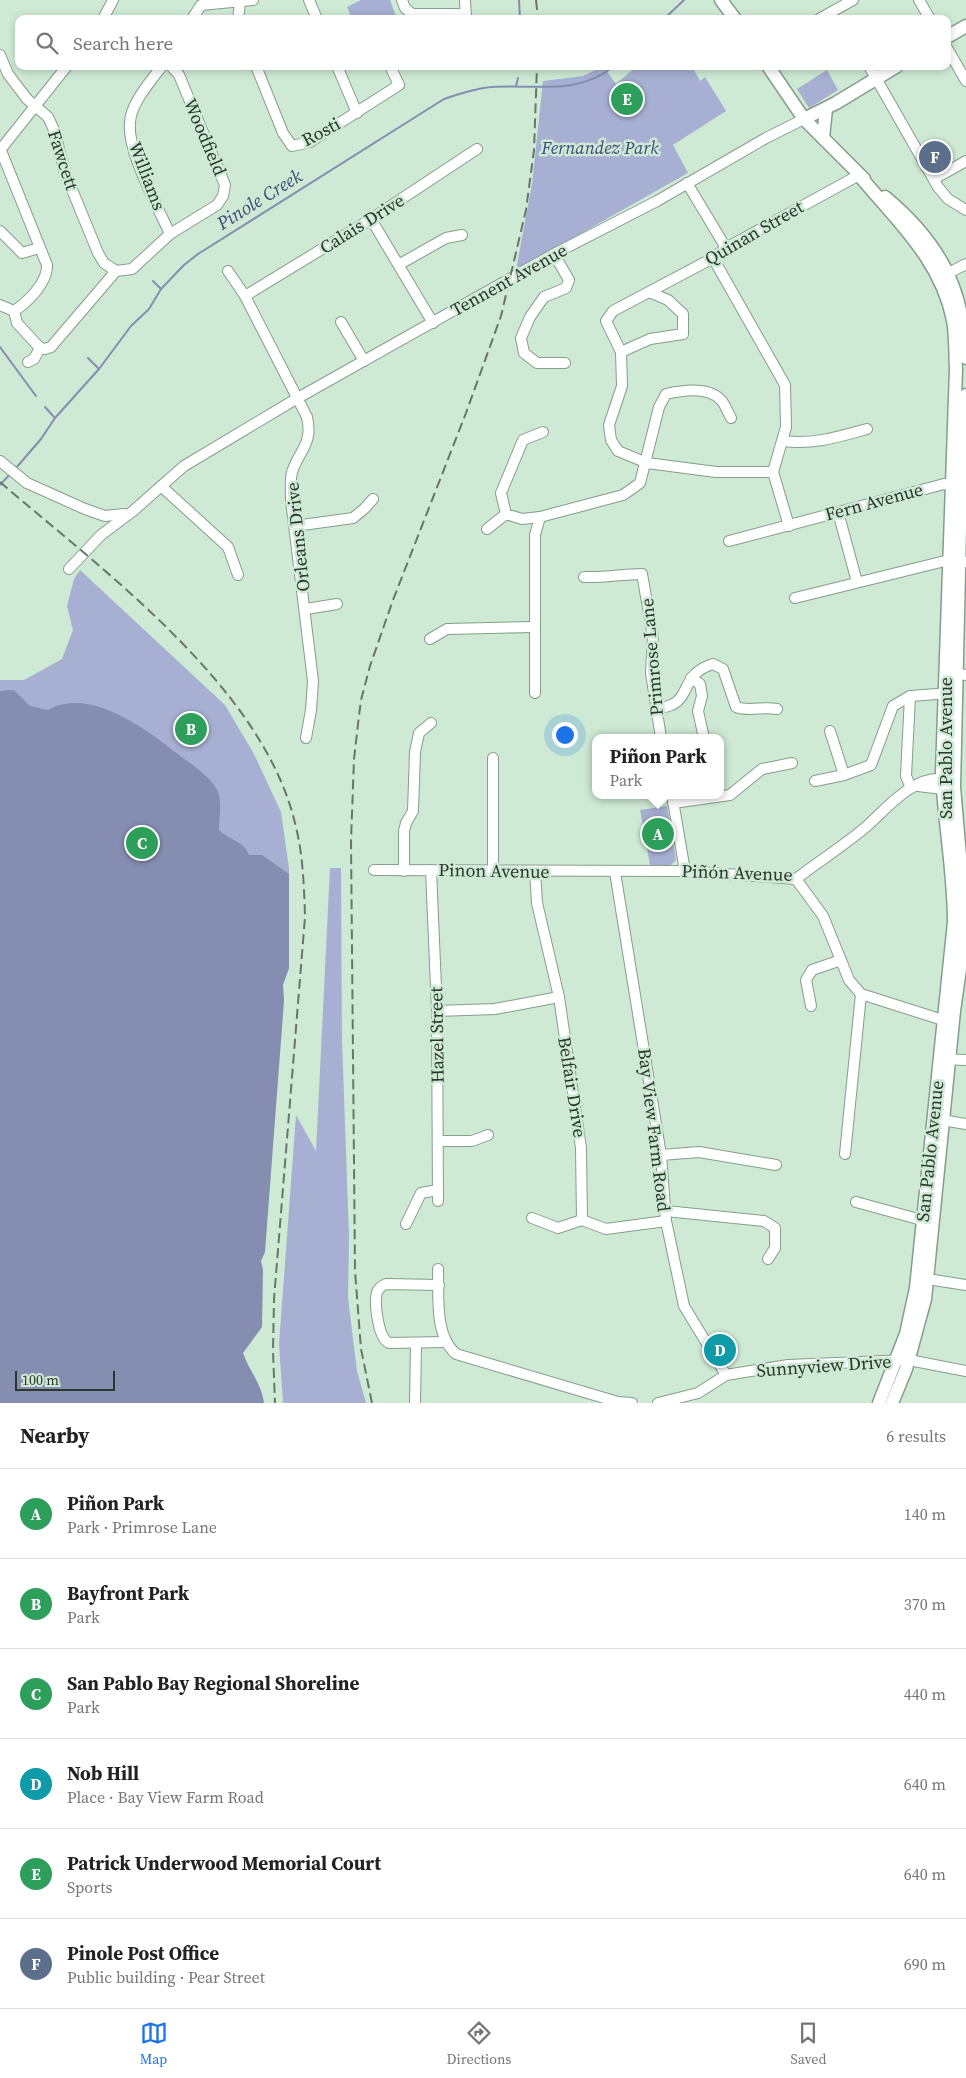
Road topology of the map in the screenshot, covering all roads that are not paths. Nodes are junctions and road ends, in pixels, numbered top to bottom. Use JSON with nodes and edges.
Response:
{"nodes":[{"id":1,"x":113,"y":0,"type":"edge"},
{"id":2,"x":253,"y":0,"type":"edge"},
{"id":3,"x":309,"y":0,"type":"edge"},
{"id":4,"x":402,"y":0,"type":"edge"},
{"id":5,"x":465,"y":0,"type":"edge"},
{"id":6,"x":721,"y":0,"type":"edge"},
{"id":7,"x":853,"y":0,"type":"edge"},
{"id":8,"x":919,"y":0,"type":"edge"},
{"id":9,"x":240,"y":2,"type":"junction"},
{"id":10,"x":839,"y":9,"type":"junction"},
{"id":11,"x":105,"y":15,"type":"edge"},
{"id":12,"x":195,"y":15,"type":"edge"},
{"id":13,"x":238,"y":15,"type":"edge"},
{"id":14,"x":315,"y":15,"type":"edge"},
{"id":15,"x":410,"y":15,"type":"edge"},
{"id":16,"x":466,"y":15,"type":"edge"},
{"id":17,"x":732,"y":15,"type":"edge"},
{"id":18,"x":826,"y":15,"type":"edge"},
{"id":19,"x":842,"y":15,"type":"edge"},
{"id":20,"x":928,"y":15,"type":"edge"},
{"id":21,"x":966,"y":26,"type":"edge"},
{"id":22,"x":951,"y":35,"type":"edge"},
{"id":23,"x":0,"y":55,"type":"edge"},
{"id":24,"x":951,"y":55,"type":"edge"},
{"id":25,"x":64,"y":70,"type":"edge"},
{"id":26,"x":159,"y":70,"type":"edge"},
{"id":27,"x":175,"y":70,"type":"edge"},
{"id":28,"x":258,"y":70,"type":"edge"},
{"id":29,"x":339,"y":70,"type":"edge"},
{"id":30,"x":392,"y":70,"type":"edge"},
{"id":31,"x":771,"y":70,"type":"edge"},
{"id":32,"x":871,"y":70,"type":"edge"},
{"id":33,"x":891,"y":70,"type":"edge"},
{"id":34,"x":876,"y":79,"type":"junction"},
{"id":35,"x":966,"y":81,"type":"edge"},
{"id":36,"x":35,"y":106,"type":"junction"},
{"id":37,"x":826,"y":109,"type":"junction"},
{"id":38,"x":357,"y":113,"type":"junction"},
{"id":39,"x":804,"y":119,"type":"junction"},
{"id":40,"x":823,"y":138,"type":"junction"},
{"id":41,"x":1,"y":148,"type":"edge"},
{"id":42,"x":477,"y":150,"type":"dead end"},
{"id":43,"x":966,"y":161,"type":"edge"},
{"id":44,"x":859,"y":174,"type":"junction"},
{"id":45,"x":687,"y":183,"type":"junction"},
{"id":46,"x":936,"y":183,"type":"junction"},
{"id":47,"x":966,"y":210,"type":"edge"},
{"id":48,"x":371,"y":219,"type":"junction"},
{"id":49,"x":0,"y":231,"type":"edge"},
{"id":50,"x":170,"y":234,"type":"junction"},
{"id":51,"x":462,"y":235,"type":"dead end"},
{"id":52,"x":39,"y":248,"type":"junction"},
{"id":53,"x":726,"y":248,"type":"junction"},
{"id":54,"x":554,"y":254,"type":"junction"},
{"id":55,"x":713,"y":258,"type":"junction"},
{"id":56,"x":400,"y":264,"type":"junction"},
{"id":57,"x":966,"y":264,"type":"edge"},
{"id":58,"x":228,"y":270,"type":"dead end"},
{"id":59,"x":116,"y":271,"type":"junction"},
{"id":60,"x":945,"y":275,"type":"junction"},
{"id":61,"x":649,"y":292,"type":"junction"},
{"id":62,"x":245,"y":296,"type":"junction"},
{"id":63,"x":0,"y":305,"type":"edge"},
{"id":64,"x":14,"y":311,"type":"junction"},
{"id":65,"x":341,"y":322,"type":"dead end"},
{"id":66,"x":433,"y":323,"type":"junction"},
{"id":67,"x":40,"y":348,"type":"junction"},
{"id":68,"x":621,"y":352,"type":"junction"},
{"id":69,"x":966,"y":358,"type":"edge"},
{"id":70,"x":364,"y":361,"type":"junction"},
{"id":71,"x":28,"y":362,"type":"dead end"},
{"id":72,"x":565,"y":363,"type":"dead end"},
{"id":73,"x":966,"y":395,"type":"edge"},
{"id":74,"x":296,"y":399,"type":"junction"},
{"id":75,"x":730,"y":418,"type":"dead end"},
{"id":76,"x":868,"y":429,"type":"dead end"},
{"id":77,"x":543,"y":432,"type":"dead end"},
{"id":78,"x":783,"y":441,"type":"junction"},
{"id":79,"x":0,"y":461,"type":"edge"},
{"id":80,"x":647,"y":463,"type":"junction"},
{"id":81,"x":960,"y":463,"type":"edge"},
{"id":82,"x":773,"y":472,"type":"junction"},
{"id":83,"x":956,"y":484,"type":"junction"},
{"id":84,"x":161,"y":486,"type":"junction"},
{"id":85,"x":373,"y":499,"type":"dead end"},
{"id":86,"x":133,"y":512,"type":"junction"},
{"id":87,"x":838,"y":512,"type":"junction"},
{"id":88,"x":506,"y":514,"type":"junction"},
{"id":89,"x":540,"y":517,"type":"junction"},
{"id":90,"x":295,"y":526,"type":"junction"},
{"id":91,"x":789,"y":526,"type":"junction"},
{"id":92,"x":488,"y":530,"type":"dead end"},
{"id":93,"x":728,"y":541,"type":"dead end"},
{"id":94,"x":958,"y":561,"type":"edge"},
{"id":95,"x":69,"y":569,"type":"dead end"},
{"id":96,"x":238,"y":575,"type":"dead end"},
{"id":97,"x":584,"y":577,"type":"dead end"},
{"id":98,"x":857,"y":582,"type":"junction"},
{"id":99,"x":795,"y":598,"type":"dead end"},
{"id":100,"x":338,"y":604,"type":"dead end"},
{"id":101,"x":306,"y":609,"type":"junction"},
{"id":102,"x":534,"y":627,"type":"junction"},
{"id":103,"x":430,"y":639,"type":"dead end"},
{"id":104,"x":956,"y":673,"type":"edge"},
{"id":105,"x":691,"y":678,"type":"junction"},
{"id":106,"x":535,"y":693,"type":"dead end"},
{"id":107,"x":950,"y":693,"type":"junction"},
{"id":108,"x":910,"y":696,"type":"junction"},
{"id":109,"x":655,"y":709,"type":"junction"},
{"id":110,"x":777,"y":709,"type":"dead end"},
{"id":111,"x":432,"y":724,"type":"dead end"},
{"id":112,"x":830,"y":731,"type":"dead end"},
{"id":113,"x":660,"y":734,"type":"edge"},
{"id":114,"x":703,"y":734,"type":"edge"},
{"id":115,"x":306,"y":738,"type":"dead end"},
{"id":116,"x":493,"y":758,"type":"dead end"},
{"id":117,"x":792,"y":763,"type":"dead end"},
{"id":118,"x":844,"y":775,"type":"junction"},
{"id":119,"x":815,"y":781,"type":"dead end"},
{"id":120,"x":951,"y":786,"type":"edge"},
{"id":121,"x":914,"y":787,"type":"junction"},
{"id":122,"x":724,"y":795,"type":"edge"},
{"id":123,"x":672,"y":799,"type":"edge"},
{"id":124,"x":966,"y":800,"type":"edge"},
{"id":125,"x":955,"y":818,"type":"junction"},
{"id":126,"x":374,"y":870,"type":"dead end"},
{"id":127,"x":432,"y":870,"type":"junction"},
{"id":128,"x":404,"y":871,"type":"junction"},
{"id":129,"x":493,"y":871,"type":"junction"},
{"id":130,"x":535,"y":871,"type":"junction"},
{"id":131,"x":685,"y":871,"type":"junction"},
{"id":132,"x":615,"y":872,"type":"junction"},
{"id":133,"x":796,"y":879,"type":"junction"},
{"id":134,"x":964,"y":892,"type":"edge"},
{"id":135,"x":841,"y":960,"type":"junction"},
{"id":136,"x":957,"y":980,"type":"edge"},
{"id":137,"x":861,"y":994,"type":"junction"},
{"id":138,"x":559,"y":997,"type":"junction"},
{"id":139,"x":811,"y":1006,"type":"dead end"},
{"id":140,"x":437,"y":1011,"type":"junction"},
{"id":141,"x":948,"y":1022,"type":"junction"},
{"id":142,"x":944,"y":1059,"type":"junction"},
{"id":143,"x":966,"y":1060,"type":"edge"},
{"id":144,"x":938,"y":1119,"type":"junction"},
{"id":145,"x":966,"y":1124,"type":"edge"},
{"id":146,"x":488,"y":1135,"type":"dead end"},
{"id":147,"x":439,"y":1141,"type":"junction"},
{"id":148,"x":844,"y":1154,"type":"dead end"},
{"id":149,"x":661,"y":1155,"type":"junction"},
{"id":150,"x":776,"y":1165,"type":"dead end"},
{"id":151,"x":856,"y":1202,"type":"dead end"},
{"id":152,"x":666,"y":1216,"type":"junction"},
{"id":153,"x":532,"y":1218,"type":"dead end"},
{"id":154,"x":582,"y":1220,"type":"junction"},
{"id":155,"x":928,"y":1222,"type":"junction"},
{"id":156,"x":406,"y":1224,"type":"dead end"},
{"id":157,"x":768,"y":1259,"type":"dead end"},
{"id":158,"x":438,"y":1269,"type":"dead end"},
{"id":159,"x":923,"y":1278,"type":"junction"},
{"id":160,"x":966,"y":1284,"type":"edge"},
{"id":161,"x":439,"y":1286,"type":"junction"},
{"id":162,"x":445,"y":1342,"type":"junction"},
{"id":163,"x":416,"y":1343,"type":"junction"},
{"id":164,"x":903,"y":1361,"type":"junction"},
{"id":165,"x":966,"y":1371,"type":"edge"},
{"id":166,"x":726,"y":1375,"type":"junction"},
{"id":167,"x":415,"y":1403,"type":"edge"},
{"id":168,"x":632,"y":1403,"type":"edge"},
{"id":169,"x":658,"y":1403,"type":"edge"},
{"id":170,"x":880,"y":1403,"type":"edge"},
{"id":171,"x":892,"y":1403,"type":"edge"}],
"edges":[{"from":1,"to":11,"type":"street"},
{"from":2,"to":9,"type":"street"},
{"from":3,"to":14,"type":"street"},
{"from":4,"to":15,"type":"street"},
{"from":5,"to":16,"type":"street"},
{"from":6,"to":17,"type":"main road"},
{"from":7,"to":10,"type":"street"},
{"from":8,"to":20,"type":"street"},
{"from":9,"to":12,"type":"street"},
{"from":9,"to":13,"type":"street"},
{"from":10,"to":18,"type":"street"},
{"from":10,"to":19,"type":"street"},
{"from":21,"to":22,"type":"main road"},
{"from":23,"to":36,"type":"street","name":"Fawcett"},
{"from":24,"to":35,"type":"street"},
{"from":25,"to":36,"type":"street"},
{"from":26,"to":50,"type":"street","name":"Williams"},
{"from":27,"to":50,"type":"street","name":"Woodfield"},
{"from":28,"to":38,"type":"street","name":"Rosti"},
{"from":29,"to":38,"type":"street"},
{"from":30,"to":38,"type":"street","name":"Rosti"},
{"from":31,"to":39,"type":"main road","name":"San Pablo Avenue"},
{"from":32,"to":34,"type":"street"},
{"from":33,"to":34,"type":"main road","name":"Tennent Avenue"},
{"from":34,"to":37,"type":"main road","name":"Tennent Avenue"},
{"from":34,"to":46,"type":"street"},
{"from":36,"to":41,"type":"street"},
{"from":36,"to":59,"type":"street","name":"Fawcett"},
{"from":37,"to":39,"type":"main road","name":"Tennent Avenue"},
{"from":37,"to":40,"type":"main road"},
{"from":39,"to":40,"type":"main road","name":"San Pablo Avenue"},
{"from":39,"to":45,"type":"street","name":"Tennent Avenue"},
{"from":40,"to":44,"type":"main road","name":"San Pablo Avenue"},
{"from":41,"to":52,"type":"street"},
{"from":42,"to":48,"type":"street","name":"Calais Drive"},
{"from":43,"to":46,"type":"street"},
{"from":44,"to":53,"type":"street","name":"Quinan Street"},
{"from":44,"to":60,"type":"main road","name":"San Pablo Avenue"},
{"from":45,"to":53,"type":"street"},
{"from":45,"to":54,"type":"street","name":"Tennent Avenue"},
{"from":46,"to":47,"type":"street"},
{"from":48,"to":56,"type":"street"},
{"from":48,"to":62,"type":"street","name":"Calais Drive"},
{"from":49,"to":52,"type":"street"},
{"from":50,"to":59,"type":"street","name":"Woodfield"},
{"from":51,"to":56,"type":"street"},
{"from":52,"to":64,"type":"street"},
{"from":53,"to":55,"type":"street","name":"Quinan Street"},
{"from":54,"to":66,"type":"street","name":"Tennent Avenue"},
{"from":54,"to":72,"type":"street"},
{"from":55,"to":61,"type":"street","name":"Quinan Street"},
{"from":55,"to":78,"type":"street"},
{"from":56,"to":66,"type":"street"},
{"from":57,"to":60,"type":"street"},
{"from":58,"to":62,"type":"street","name":"Orleans Drive"},
{"from":59,"to":67,"type":"street"},
{"from":60,"to":69,"type":"main road","name":"San Pablo Avenue"},
{"from":60,"to":81,"type":"main road","name":"San Pablo Avenue"},
{"from":61,"to":68,"type":"street","name":"Quinan Street"},
{"from":61,"to":68,"type":"street"},
{"from":62,"to":74,"type":"street","name":"Orleans Drive"},
{"from":63,"to":64,"type":"street"},
{"from":64,"to":67,"type":"street"},
{"from":65,"to":70,"type":"street"},
{"from":66,"to":70,"type":"street","name":"Tennent Avenue"},
{"from":67,"to":71,"type":"street"},
{"from":68,"to":80,"type":"street"},
{"from":70,"to":74,"type":"street","name":"Tennent Avenue"},
{"from":73,"to":81,"type":"main road","name":"San Pablo Avenue"},
{"from":74,"to":84,"type":"street","name":"Tennent Avenue"},
{"from":74,"to":90,"type":"street","name":"Orleans Drive"},
{"from":75,"to":80,"type":"street"},
{"from":76,"to":78,"type":"street"},
{"from":77,"to":88,"type":"street"},
{"from":78,"to":82,"type":"street"},
{"from":79,"to":86,"type":"street"},
{"from":80,"to":82,"type":"street"},
{"from":80,"to":89,"type":"street"},
{"from":81,"to":83,"type":"main road","name":"San Pablo Avenue"},
{"from":82,"to":91,"type":"street"},
{"from":83,"to":87,"type":"street","name":"Fern Avenue"},
{"from":83,"to":94,"type":"main road","name":"San Pablo Avenue"},
{"from":84,"to":86,"type":"street","name":"Tennent Avenue"},
{"from":84,"to":96,"type":"street"},
{"from":85,"to":90,"type":"street"},
{"from":86,"to":95,"type":"street","name":"Tennent Avenue"},
{"from":87,"to":91,"type":"street","name":"Fern Avenue"},
{"from":87,"to":98,"type":"street"},
{"from":88,"to":89,"type":"street"},
{"from":88,"to":92,"type":"street"},
{"from":89,"to":102,"type":"street"},
{"from":90,"to":101,"type":"street","name":"Orleans Drive"},
{"from":91,"to":93,"type":"street","name":"Fern Avenue"},
{"from":94,"to":98,"type":"street"},
{"from":94,"to":104,"type":"main road","name":"San Pablo Avenue"},
{"from":97,"to":109,"type":"street","name":"Primrose Lane"},
{"from":98,"to":99,"type":"street"},
{"from":100,"to":101,"type":"street"},
{"from":101,"to":115,"type":"street","name":"Orleans Drive"},
{"from":102,"to":103,"type":"street"},
{"from":102,"to":106,"type":"street"},
{"from":104,"to":107,"type":"main road","name":"San Pablo Avenue"},
{"from":105,"to":109,"type":"street"},
{"from":105,"to":110,"type":"street"},
{"from":105,"to":114,"type":"street"},
{"from":107,"to":108,"type":"street"},
{"from":107,"to":120,"type":"main road","name":"San Pablo Avenue"},
{"from":108,"to":118,"type":"street"},
{"from":108,"to":121,"type":"street"},
{"from":109,"to":113,"type":"street","name":"Primrose Lane"},
{"from":111,"to":128,"type":"street"},
{"from":112,"to":118,"type":"street"},
{"from":116,"to":129,"type":"street"},
{"from":117,"to":122,"type":"street"},
{"from":118,"to":119,"type":"street"},
{"from":120,"to":121,"type":"street","name":"Piñón Avenue"},
{"from":120,"to":125,"type":"main road","name":"San Pablo Avenue"},
{"from":120,"to":136,"type":"main road","name":"San Pablo Avenue"},
{"from":121,"to":133,"type":"street","name":"Piñón Avenue"},
{"from":123,"to":131,"type":"street"},
{"from":124,"to":125,"type":"main road"},
{"from":125,"to":134,"type":"main road","name":"San Pablo Avenue"},
{"from":126,"to":128,"type":"street","name":"Pinon Avenue"},
{"from":127,"to":128,"type":"street","name":"Pinon Avenue"},
{"from":127,"to":129,"type":"street","name":"Pinon Avenue"},
{"from":127,"to":140,"type":"street","name":"Hazel Street"},
{"from":129,"to":130,"type":"street","name":"Pinon Avenue"},
{"from":130,"to":132,"type":"street","name":"Pinon Avenue"},
{"from":130,"to":138,"type":"street","name":"Belfair Drive"},
{"from":131,"to":132,"type":"street","name":"Piñón Avenue"},
{"from":131,"to":133,"type":"street","name":"Piñón Avenue"},
{"from":132,"to":149,"type":"street","name":"Bay View Farm Road"},
{"from":133,"to":135,"type":"street"},
{"from":134,"to":136,"type":"main road","name":"San Pablo Avenue"},
{"from":135,"to":137,"type":"street"},
{"from":135,"to":139,"type":"street"},
{"from":136,"to":141,"type":"main road","name":"San Pablo Avenue"},
{"from":137,"to":141,"type":"street"},
{"from":137,"to":148,"type":"street"},
{"from":138,"to":140,"type":"street"},
{"from":138,"to":154,"type":"street","name":"Belfair Drive"},
{"from":140,"to":147,"type":"street","name":"Hazel Street"},
{"from":141,"to":142,"type":"main road","name":"San Pablo Avenue"},
{"from":142,"to":143,"type":"street"},
{"from":142,"to":144,"type":"main road","name":"San Pablo Avenue"},
{"from":144,"to":145,"type":"street"},
{"from":144,"to":155,"type":"main road","name":"San Pablo Avenue"},
{"from":146,"to":147,"type":"street"},
{"from":147,"to":156,"type":"street","name":"Hazel Street"},
{"from":149,"to":150,"type":"street"},
{"from":149,"to":152,"type":"street","name":"Bay View Farm Road"},
{"from":151,"to":155,"type":"street"},
{"from":152,"to":154,"type":"street"},
{"from":152,"to":157,"type":"street"},
{"from":152,"to":166,"type":"street","name":"Bay View Farm Road"},
{"from":153,"to":154,"type":"street"},
{"from":155,"to":159,"type":"main road","name":"San Pablo Avenue"},
{"from":158,"to":161,"type":"street"},
{"from":159,"to":160,"type":"street"},
{"from":159,"to":164,"type":"main road","name":"San Pablo Avenue"},
{"from":161,"to":162,"type":"street"},
{"from":161,"to":163,"type":"street"},
{"from":162,"to":163,"type":"street"},
{"from":162,"to":168,"type":"street"},
{"from":163,"to":167,"type":"street"},
{"from":164,"to":165,"type":"street","name":"Sunnyview Drive"},
{"from":164,"to":166,"type":"street","name":"Sunnyview Drive"},
{"from":164,"to":170,"type":"main road","name":"San Pablo Avenue"},
{"from":164,"to":171,"type":"main road","name":"San Pablo Avenue"},
{"from":166,"to":169,"type":"street","name":"Sunnyview Drive"}]}
